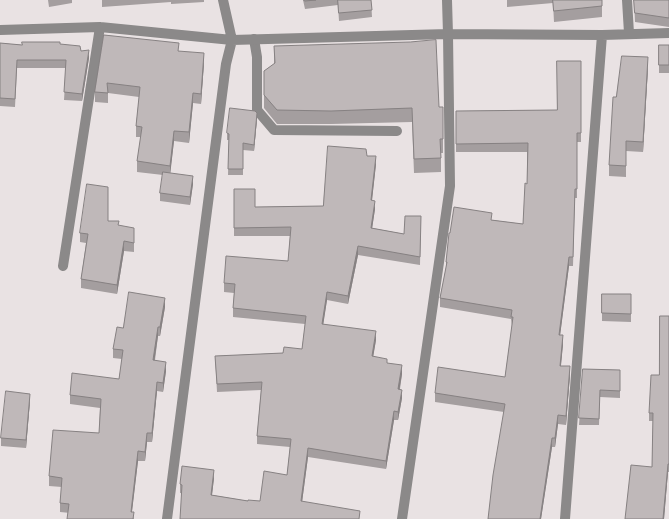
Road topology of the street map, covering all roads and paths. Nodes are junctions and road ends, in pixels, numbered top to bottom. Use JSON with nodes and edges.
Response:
{"nodes":[{"id":1,"x":223,"y":0,"type":"edge"},
{"id":2,"x":447,"y":0,"type":"edge"},
{"id":3,"x":627,"y":0,"type":"edge"},
{"id":4,"x":100,"y":27,"type":"junction"},
{"id":5,"x":0,"y":30,"type":"edge"},
{"id":6,"x":629,"y":33,"type":"junction"},
{"id":7,"x":669,"y":33,"type":"edge"},
{"id":8,"x":448,"y":34,"type":"junction"},
{"id":9,"x":602,"y":35,"type":"junction"},
{"id":10,"x":254,"y":39,"type":"junction"},
{"id":11,"x":232,"y":40,"type":"junction"},
{"id":12,"x":397,"y":131,"type":"dead end"},
{"id":13,"x":63,"y":266,"type":"dead end"},
{"id":14,"x":167,"y":519,"type":"edge"},
{"id":15,"x":402,"y":519,"type":"edge"},
{"id":16,"x":565,"y":519,"type":"edge"}],
"edges":[{"from":1,"to":11,"type":"street"},
{"from":2,"to":8,"type":"street"},
{"from":3,"to":6,"type":"street"},
{"from":4,"to":5,"type":"street"},
{"from":4,"to":11,"type":"street"},
{"from":4,"to":13,"type":"street"},
{"from":6,"to":7,"type":"street"},
{"from":6,"to":9,"type":"street"},
{"from":8,"to":9,"type":"street"},
{"from":8,"to":10,"type":"street"},
{"from":8,"to":15,"type":"street"},
{"from":9,"to":16,"type":"street"},
{"from":10,"to":11,"type":"street"},
{"from":10,"to":12,"type":"street"},
{"from":11,"to":14,"type":"street"}]}
